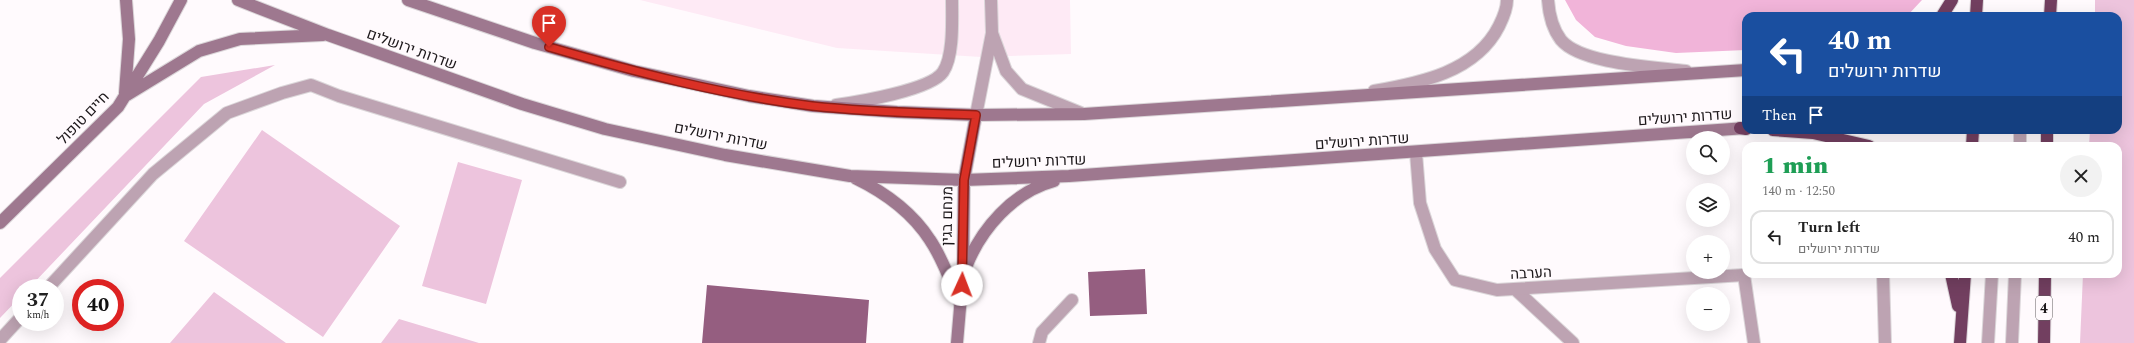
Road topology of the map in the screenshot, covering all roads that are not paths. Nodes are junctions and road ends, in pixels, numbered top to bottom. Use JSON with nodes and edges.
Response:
{"nodes":[{"id":1,"x":126,"y":0,"type":"edge"},
{"id":2,"x":181,"y":0,"type":"edge"},
{"id":3,"x":238,"y":0,"type":"edge"},
{"id":4,"x":408,"y":0,"type":"edge"},
{"id":5,"x":952,"y":0,"type":"edge"},
{"id":6,"x":991,"y":0,"type":"edge"},
{"id":7,"x":1507,"y":0,"type":"edge"},
{"id":8,"x":1548,"y":0,"type":"edge"},
{"id":9,"x":1952,"y":0,"type":"edge"},
{"id":10,"x":1977,"y":0,"type":"edge"},
{"id":11,"x":2051,"y":0,"type":"edge"},
{"id":12,"x":1944,"y":12,"type":"edge"},
{"id":13,"x":1976,"y":12,"type":"edge"},
{"id":14,"x":2050,"y":12,"type":"edge"},
{"id":15,"x":992,"y":33,"type":"junction"},
{"id":16,"x":328,"y":35,"type":"junction"},
{"id":17,"x":1742,"y":70,"type":"edge"},
{"id":18,"x":1705,"y":73,"type":"junction"},
{"id":19,"x":125,"y":96,"type":"junction"},
{"id":20,"x":1321,"y":100,"type":"junction"},
{"id":21,"x":813,"y":106,"type":"junction"},
{"id":22,"x":1084,"y":114,"type":"junction"},
{"id":23,"x":976,"y":115,"type":"junction"},
{"id":24,"x":1742,"y":128,"type":"edge"},
{"id":25,"x":1817,"y":134,"type":"edge"},
{"id":26,"x":1852,"y":142,"type":"edge"},
{"id":27,"x":1416,"y":153,"type":"junction"},
{"id":28,"x":850,"y":176,"type":"junction"},
{"id":29,"x":1069,"y":176,"type":"junction"},
{"id":30,"x":964,"y":180,"type":"junction"},
{"id":31,"x":620,"y":182,"type":"dead end"},
{"id":32,"x":1,"y":221,"type":"edge"},
{"id":33,"x":963,"y":273,"type":"junction"},
{"id":34,"x":1742,"y":275,"type":"edge"},
{"id":35,"x":1744,"y":278,"type":"edge"},
{"id":36,"x":1883,"y":278,"type":"edge"},
{"id":37,"x":1952,"y":278,"type":"edge"},
{"id":38,"x":1965,"y":278,"type":"edge"},
{"id":39,"x":1992,"y":278,"type":"edge"},
{"id":40,"x":2015,"y":278,"type":"edge"},
{"id":41,"x":2045,"y":278,"type":"edge"},
{"id":42,"x":56,"y":279,"type":"edge"},
{"id":43,"x":1516,"y":290,"type":"junction"},
{"id":44,"x":1072,"y":300,"type":"dead end"},
{"id":45,"x":961,"y":307,"type":"junction"},
{"id":46,"x":1960,"y":319,"type":"junction"},
{"id":47,"x":12,"y":327,"type":"edge"},
{"id":48,"x":0,"y":340,"type":"edge"},
{"id":49,"x":957,"y":343,"type":"edge"},
{"id":50,"x":1039,"y":343,"type":"edge"},
{"id":51,"x":1573,"y":343,"type":"edge"},
{"id":52,"x":1754,"y":343,"type":"edge"},
{"id":53,"x":1885,"y":343,"type":"edge"},
{"id":54,"x":1960,"y":343,"type":"edge"},
{"id":55,"x":1988,"y":343,"type":"edge"},
{"id":56,"x":2012,"y":343,"type":"edge"},
{"id":57,"x":2044,"y":343,"type":"edge"}],
"edges":[{"from":1,"to":19,"type":"main road"},
{"from":2,"to":19,"type":"main road","name":"חיים טופול"},
{"from":3,"to":16,"type":"main road","name":"שדרות ירושלים"},
{"from":4,"to":21,"type":"main road"},
{"from":5,"to":21,"type":"street"},
{"from":6,"to":15,"type":"street"},
{"from":7,"to":20,"type":"street"},
{"from":8,"to":18,"type":"street"},
{"from":9,"to":12,"type":"highway"},
{"from":10,"to":13,"type":"highway"},
{"from":11,"to":14,"type":"highway"},
{"from":15,"to":22,"type":"street"},
{"from":15,"to":23,"type":"street"},
{"from":16,"to":19,"type":"main road"},
{"from":16,"to":28,"type":"main road","name":"שדרות ירושלים"},
{"from":17,"to":18,"type":"main road"},
{"from":18,"to":20,"type":"main road"},
{"from":19,"to":32,"type":"main road","name":"חיים טופול"},
{"from":20,"to":22,"type":"main road"},
{"from":21,"to":23,"type":"main road"},
{"from":22,"to":23,"type":"main road"},
{"from":23,"to":30,"type":"main road","name":"מנחם בגין"},
{"from":24,"to":27,"type":"main road","name":"שדרות ירושלים"},
{"from":25,"to":26,"type":"highway"},
{"from":27,"to":29,"type":"main road","name":"שדרות ירושלים"},
{"from":27,"to":43,"type":"street","name":"הערבה"},
{"from":28,"to":30,"type":"main road","name":"שדרות ירושלים"},
{"from":28,"to":45,"type":"main road"},
{"from":29,"to":30,"type":"main road","name":"שדרות ירושלים"},
{"from":29,"to":33,"type":"main road"},
{"from":30,"to":33,"type":"main road","name":"מנחם בגין"},
{"from":31,"to":42,"type":"street"},
{"from":33,"to":45,"type":"main road","name":"מנחם בגין"},
{"from":34,"to":43,"type":"street","name":"הערבה"},
{"from":35,"to":52,"type":"street","name":"הערבה"},
{"from":36,"to":53,"type":"street"},
{"from":37,"to":46,"type":"highway"},
{"from":38,"to":46,"type":"highway"},
{"from":39,"to":55,"type":"street"},
{"from":40,"to":56,"type":"street"},
{"from":41,"to":57,"type":"highway","number":"4"},
{"from":43,"to":51,"type":"street"},
{"from":44,"to":50,"type":"street"},
{"from":45,"to":49,"type":"main road","name":"מנחם בגין"},
{"from":46,"to":54,"type":"highway"},
{"from":47,"to":48,"type":"street"}]}
